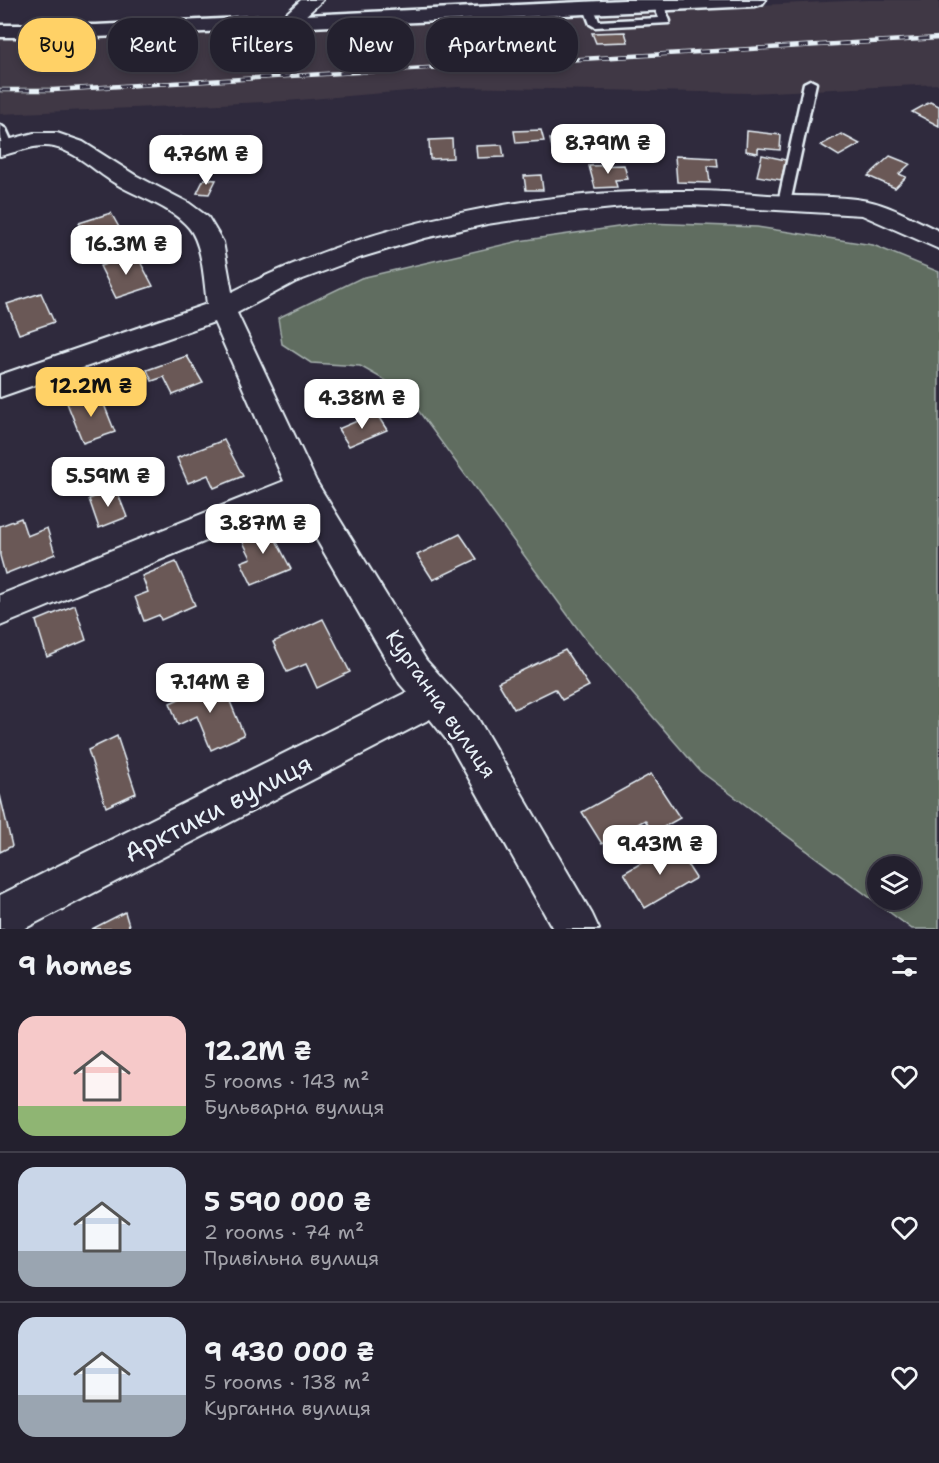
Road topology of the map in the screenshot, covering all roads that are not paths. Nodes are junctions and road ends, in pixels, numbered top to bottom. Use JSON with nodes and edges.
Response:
{"nodes":[{"id":1,"x":313,"y":0,"type":"edge"},
{"id":2,"x":754,"y":0,"type":"edge"},
{"id":3,"x":292,"y":18,"type":"edge"},
{"id":4,"x":315,"y":21,"type":"edge"},
{"id":5,"x":210,"y":26,"type":"edge"},
{"id":6,"x":0,"y":32,"type":"edge"},
{"id":7,"x":810,"y":83,"type":"dead end"},
{"id":8,"x":3,"y":142,"type":"edge"},
{"id":9,"x":784,"y":203,"type":"junction"},
{"id":10,"x":939,"y":241,"type":"edge"},
{"id":11,"x":222,"y":309,"type":"junction"},
{"id":12,"x":0,"y":387,"type":"edge"},
{"id":13,"x":303,"y":487,"type":"junction"},
{"id":14,"x":0,"y":611,"type":"edge"},
{"id":15,"x":436,"y":697,"type":"junction"},
{"id":16,"x":0,"y":918,"type":"edge"},
{"id":17,"x":578,"y":929,"type":"edge"}],
"edges":[{"from":1,"to":3,"type":"street"},
{"from":2,"to":4,"type":"street"},
{"from":5,"to":6,"type":"street"},
{"from":7,"to":9,"type":"lane"},
{"from":8,"to":11,"type":"street","name":"Курганна вулиця"},
{"from":9,"to":10,"type":"street"},
{"from":9,"to":11,"type":"street"},
{"from":11,"to":12,"type":"street"},
{"from":11,"to":13,"type":"street","name":"Курганна вулиця"},
{"from":13,"to":14,"type":"street"},
{"from":13,"to":15,"type":"street","name":"Курганна вулиця"},
{"from":15,"to":16,"type":"street","name":"Арктики вулиця"},
{"from":15,"to":17,"type":"street","name":"Курганна вулиця"}]}
